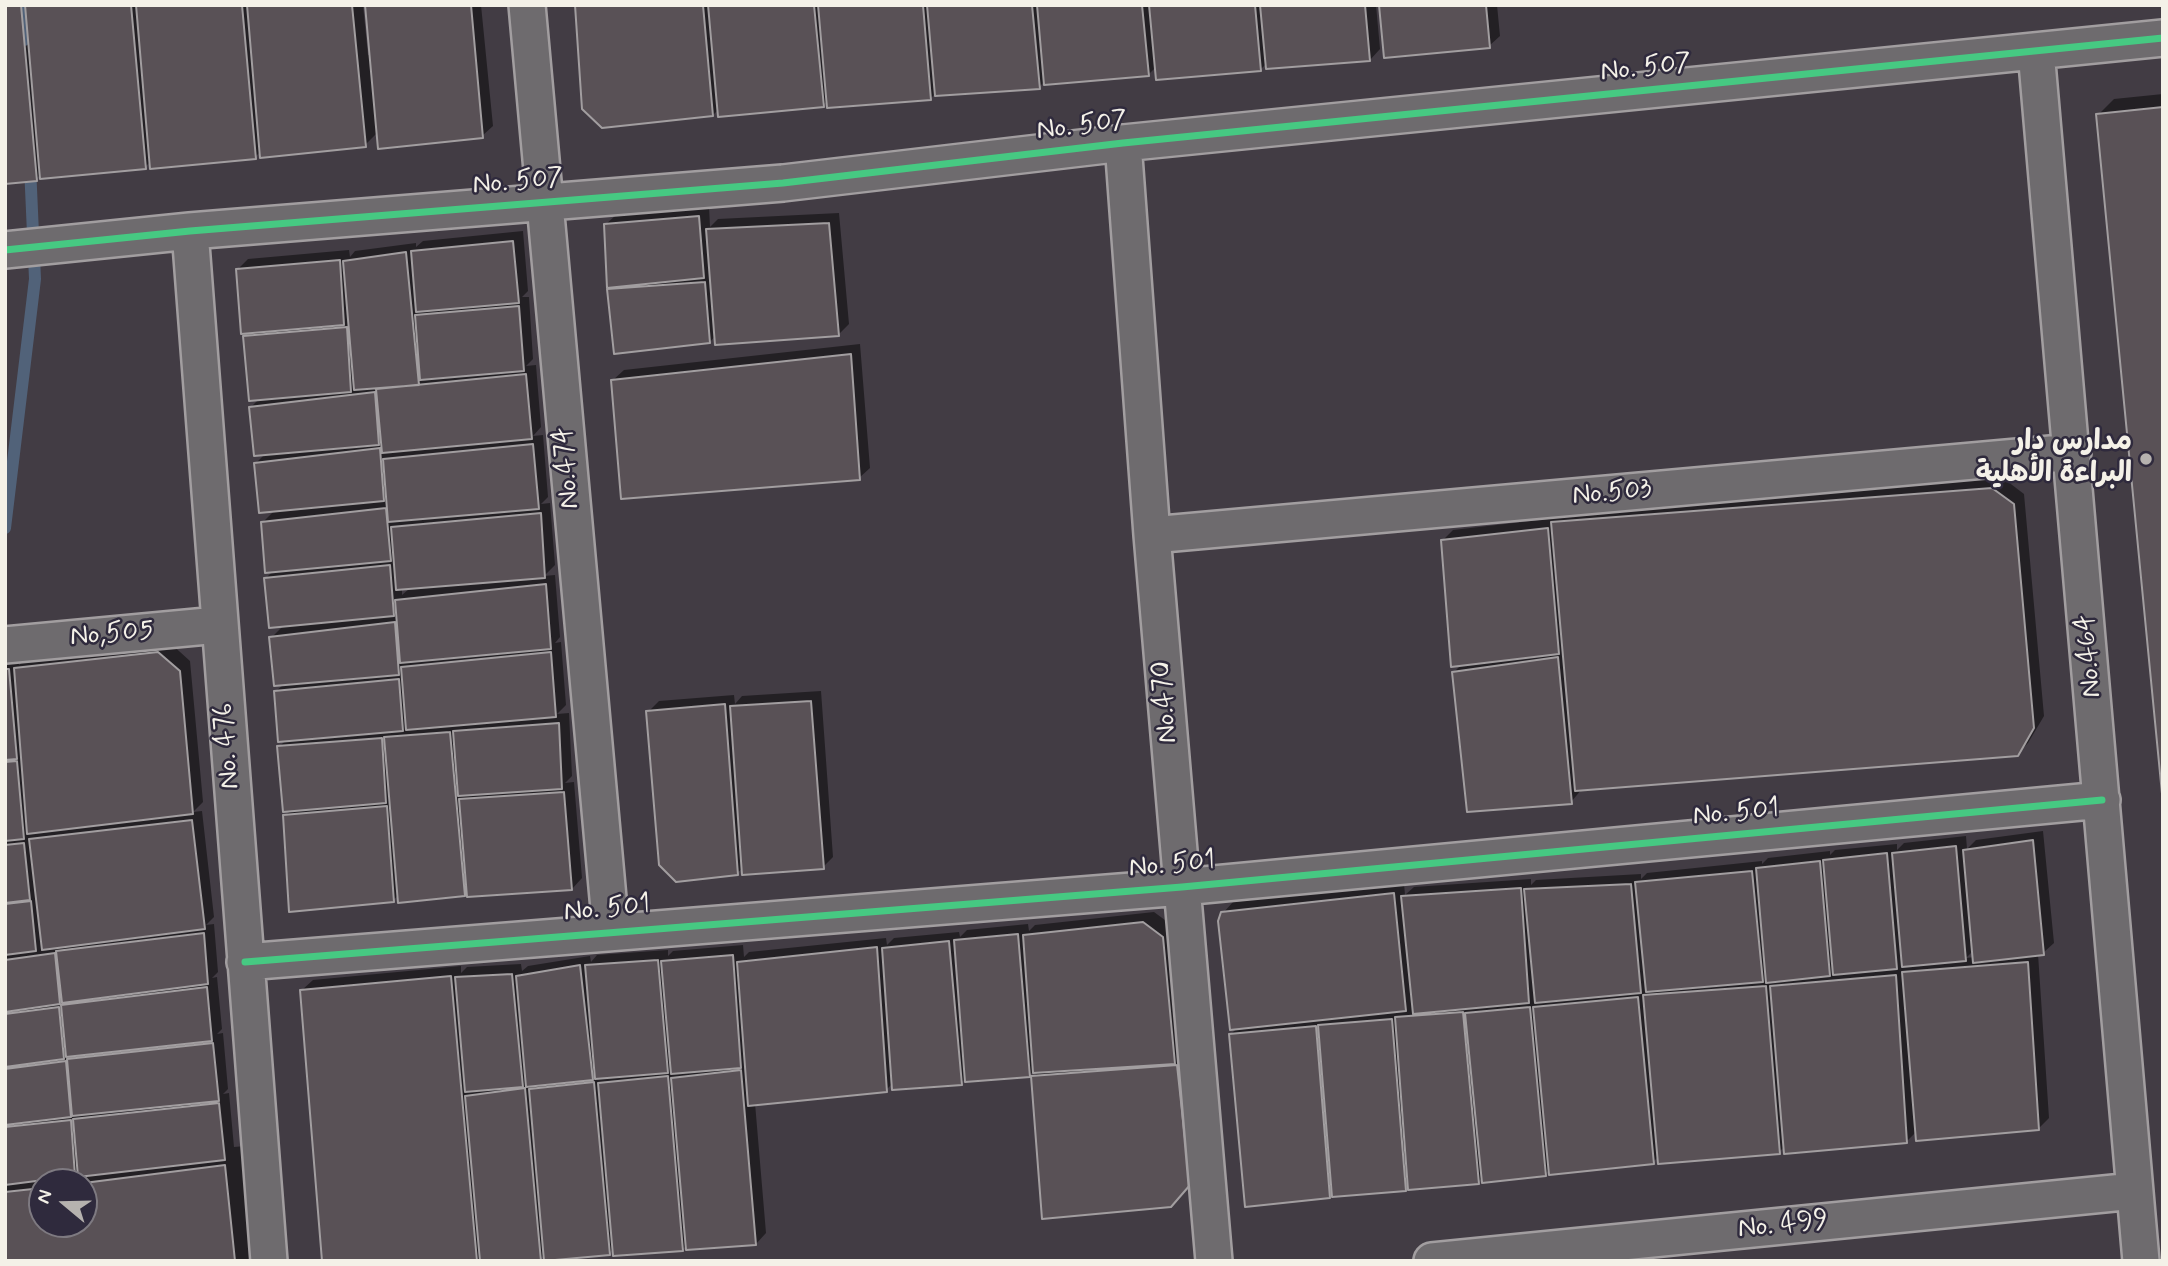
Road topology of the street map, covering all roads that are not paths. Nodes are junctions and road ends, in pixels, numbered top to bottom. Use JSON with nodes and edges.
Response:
{"nodes":[{"id":1,"x":527,"y":5,"type":"edge"},
{"id":2,"x":2163,"y":38,"type":"edge"},
{"id":3,"x":2036,"y":51,"type":"junction"},
{"id":4,"x":1123,"y":143,"type":"junction"},
{"id":5,"x":543,"y":202,"type":"junction"},
{"id":6,"x":190,"y":231,"type":"junction"},
{"id":7,"x":5,"y":250,"type":"edge"},
{"id":8,"x":2073,"y":452,"type":"junction"},
{"id":9,"x":1152,"y":535,"type":"junction"},
{"id":10,"x":218,"y":625,"type":"junction"},
{"id":11,"x":5,"y":645,"type":"edge"},
{"id":12,"x":2102,"y":800,"type":"junction"},
{"id":13,"x":1182,"y":887,"type":"junction"},
{"id":14,"x":611,"y":931,"type":"junction"},
{"id":15,"x":245,"y":962,"type":"junction"},
{"id":16,"x":2134,"y":1191,"type":"junction"},
{"id":17,"x":269,"y":1261,"type":"edge"},
{"id":18,"x":1214,"y":1261,"type":"edge"},
{"id":19,"x":1433,"y":1261,"type":"edge"},
{"id":20,"x":2141,"y":1261,"type":"edge"}],
"edges":[{"from":1,"to":5,"type":"street","name":"No.474"},
{"from":2,"to":3,"type":"street","name":"No. 507"},
{"from":3,"to":4,"type":"street","name":"No. 507"},
{"from":3,"to":8,"type":"street","name":"No.464"},
{"from":4,"to":5,"type":"street","name":"No. 507"},
{"from":4,"to":9,"type":"street","name":"No.470"},
{"from":5,"to":6,"type":"street","name":"No. 507"},
{"from":5,"to":14,"type":"street","name":"No.474"},
{"from":6,"to":7,"type":"street","name":"No. 507"},
{"from":6,"to":10,"type":"street","name":"No. 476"},
{"from":8,"to":9,"type":"street","name":"No.503"},
{"from":8,"to":12,"type":"street","name":"No.464"},
{"from":9,"to":13,"type":"street","name":"No.470"},
{"from":10,"to":11,"type":"street","name":"No,505"},
{"from":10,"to":15,"type":"street","name":"No. 476"},
{"from":12,"to":13,"type":"street","name":"No. 501"},
{"from":12,"to":16,"type":"street","name":"No.464"},
{"from":13,"to":14,"type":"street","name":"No. 501"},
{"from":13,"to":18,"type":"street","name":"No.470"},
{"from":14,"to":15,"type":"street","name":"No. 501"},
{"from":15,"to":17,"type":"street","name":"No. 476"},
{"from":16,"to":19,"type":"street","name":"No. 499"},
{"from":16,"to":20,"type":"street","name":"No.464"}]}
